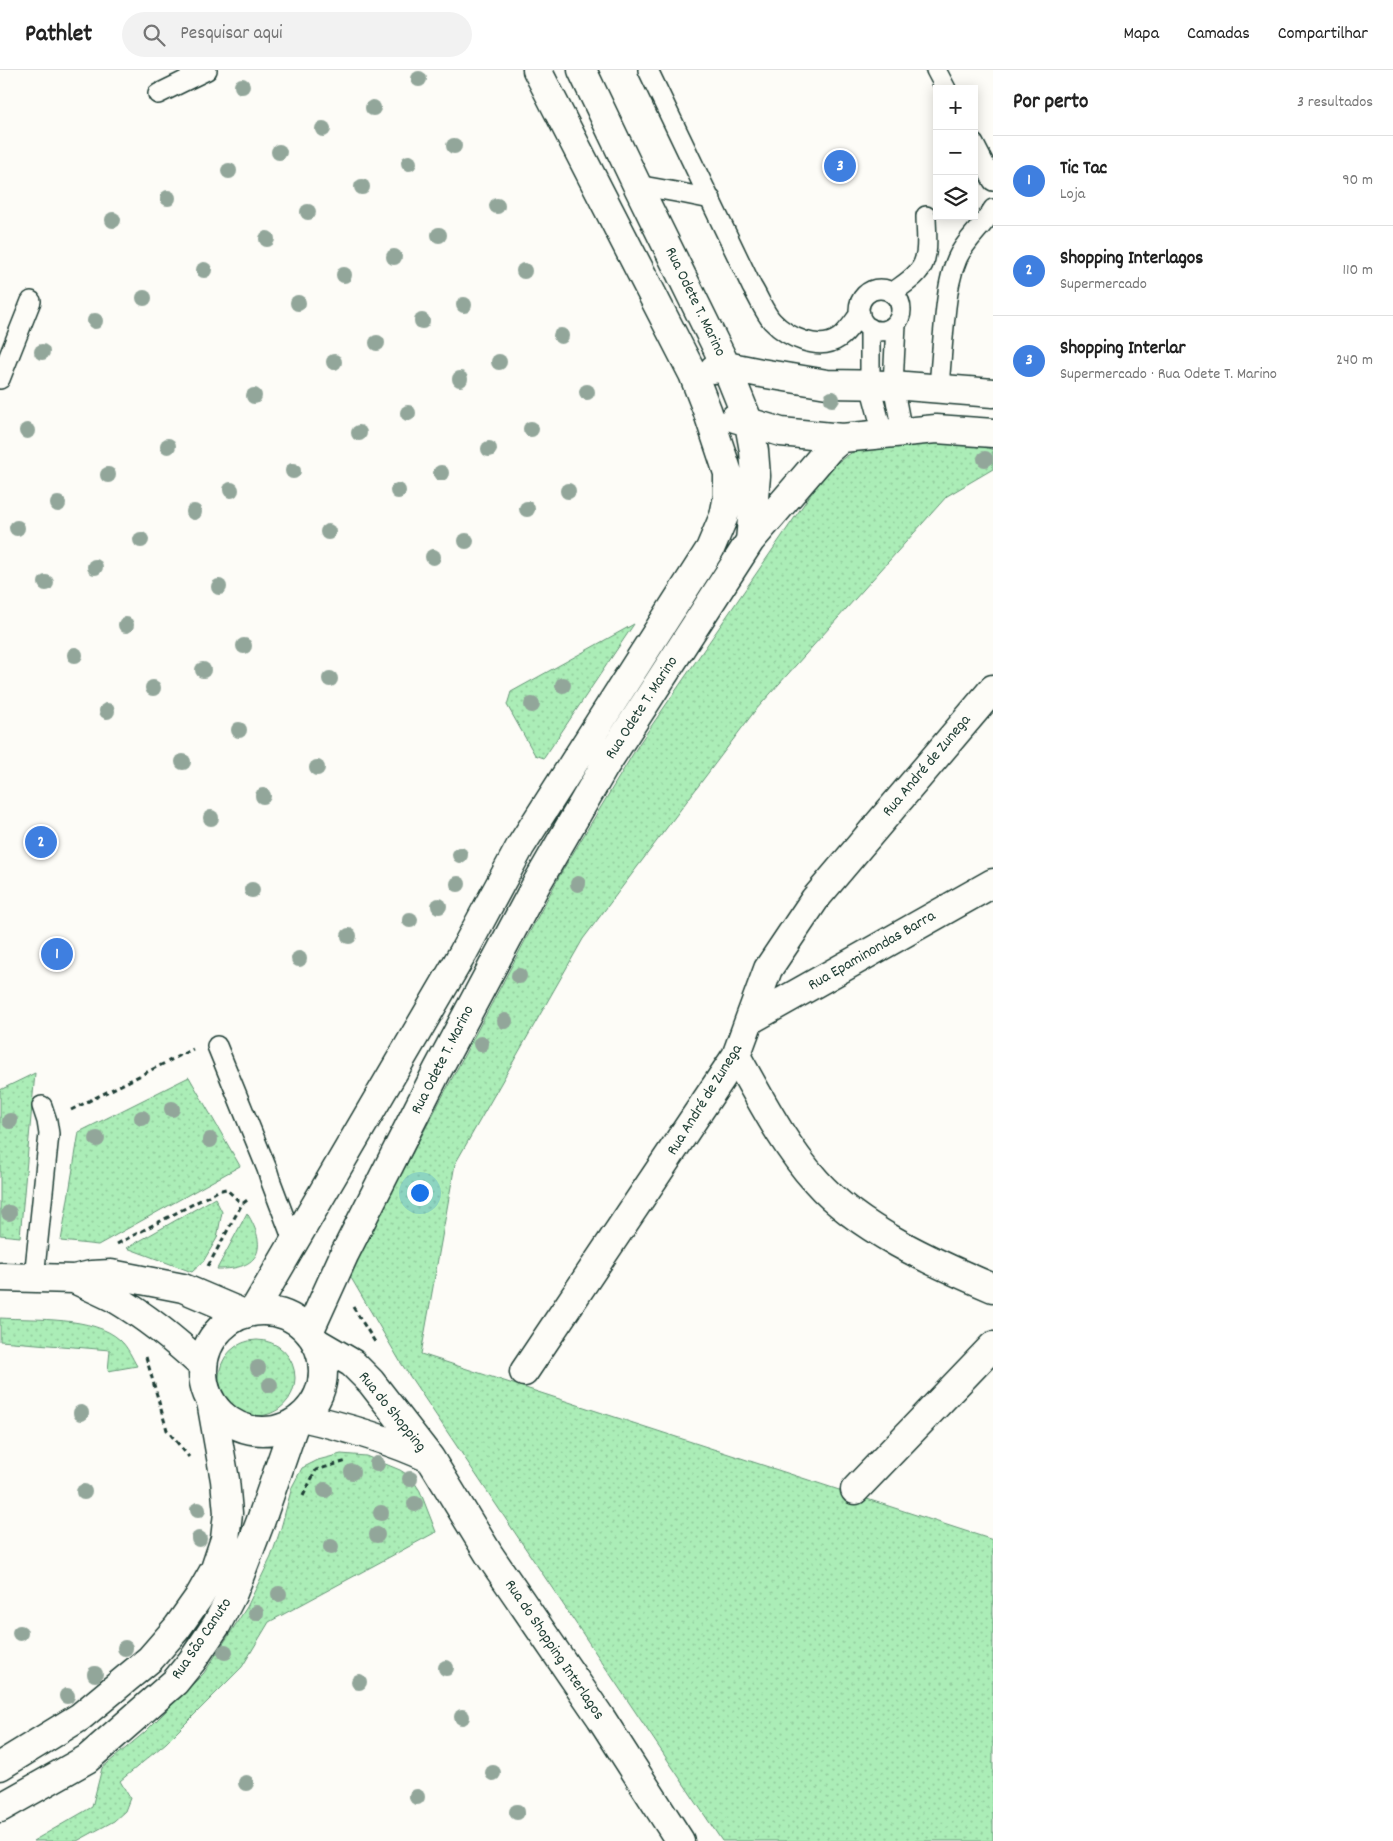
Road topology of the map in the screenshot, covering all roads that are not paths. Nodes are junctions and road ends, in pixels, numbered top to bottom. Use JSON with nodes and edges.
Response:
{"nodes":[{"id":1,"x":207,"y":70,"type":"edge"},
{"id":2,"x":537,"y":70,"type":"edge"},
{"id":3,"x":582,"y":70,"type":"edge"},
{"id":4,"x":648,"y":70,"type":"edge"},
{"id":5,"x":936,"y":70,"type":"edge"},
{"id":6,"x":944,"y":85,"type":"edge"},
{"id":7,"x":158,"y":94,"type":"dead end"},
{"id":8,"x":978,"y":152,"type":"edge"},
{"id":9,"x":993,"y":181,"type":"edge"},
{"id":10,"x":637,"y":186,"type":"junction"},
{"id":11,"x":710,"y":199,"type":"junction"},
{"id":12,"x":993,"y":210,"type":"edge"},
{"id":13,"x":926,"y":216,"type":"dead end"},
{"id":14,"x":892,"y":293,"type":"junction"},
{"id":15,"x":31,"y":301,"type":"dead end"},
{"id":16,"x":865,"y":321,"type":"junction"},
{"id":17,"x":896,"y":324,"type":"junction"},
{"id":18,"x":726,"y":366,"type":"junction"},
{"id":19,"x":693,"y":374,"type":"junction"},
{"id":20,"x":0,"y":379,"type":"edge"},
{"id":21,"x":882,"y":385,"type":"junction"},
{"id":22,"x":939,"y":388,"type":"junction"},
{"id":23,"x":993,"y":393,"type":"edge"},
{"id":24,"x":707,"y":410,"type":"junction"},
{"id":25,"x":749,"y":423,"type":"junction"},
{"id":26,"x":936,"y":428,"type":"junction"},
{"id":27,"x":993,"y":432,"type":"edge"},
{"id":28,"x":892,"y":433,"type":"junction"},
{"id":29,"x":842,"y":438,"type":"junction"},
{"id":30,"x":750,"y":541,"type":"junction"},
{"id":31,"x":993,"y":689,"type":"edge"},
{"id":32,"x":993,"y":883,"type":"edge"},
{"id":33,"x":750,"y":1020,"type":"junction"},
{"id":34,"x":217,"y":1046,"type":"dead end"},
{"id":35,"x":736,"y":1056,"type":"junction"},
{"id":36,"x":44,"y":1114,"type":"road end"},
{"id":37,"x":294,"y":1243,"type":"junction"},
{"id":38,"x":82,"y":1277,"type":"junction"},
{"id":39,"x":0,"y":1278,"type":"edge"},
{"id":40,"x":34,"y":1278,"type":"junction"},
{"id":41,"x":993,"y":1288,"type":"edge"},
{"id":42,"x":248,"y":1313,"type":"junction"},
{"id":43,"x":313,"y":1337,"type":"junction"},
{"id":44,"x":993,"y":1346,"type":"edge"},
{"id":45,"x":203,"y":1366,"type":"junction"},
{"id":46,"x":524,"y":1372,"type":"dead end"},
{"id":47,"x":211,"y":1401,"type":"junction"},
{"id":48,"x":298,"y":1419,"type":"junction"},
{"id":49,"x":430,"y":1458,"type":"junction"},
{"id":50,"x":855,"y":1490,"type":"dead end"},
{"id":51,"x":0,"y":1766,"type":"edge"},
{"id":52,"x":0,"y":1808,"type":"edge"},
{"id":53,"x":680,"y":1841,"type":"edge"}],
"edges":[{"from":1,"to":7,"type":"lane"},
{"from":2,"to":19,"type":"street","name":"Rua Odete T. Marino"},
{"from":3,"to":10,"type":"street","name":"Rua Odete T. Marino"},
{"from":4,"to":11,"type":"lane"},
{"from":5,"to":6,"type":"lane"},
{"from":8,"to":9,"type":"lane"},
{"from":10,"to":11,"type":"lane"},
{"from":10,"to":18,"type":"street","name":"Rua Odete T. Marino"},
{"from":11,"to":16,"type":"lane"},
{"from":12,"to":22,"type":"lane"},
{"from":13,"to":14,"type":"lane"},
{"from":14,"to":16,"type":"lane"},
{"from":14,"to":17,"type":"lane"},
{"from":15,"to":20,"type":"lane"},
{"from":16,"to":17,"type":"lane"},
{"from":16,"to":21,"type":"lane"},
{"from":17,"to":21,"type":"lane"},
{"from":18,"to":19,"type":"street"},
{"from":18,"to":21,"type":"street"},
{"from":18,"to":25,"type":"street","name":"Rua Odete T. Marino"},
{"from":19,"to":24,"type":"street","name":"Rua Odete T. Marino"},
{"from":21,"to":22,"type":"street"},
{"from":21,"to":28,"type":"lane"},
{"from":22,"to":23,"type":"street"},
{"from":22,"to":26,"type":"street"},
{"from":24,"to":25,"type":"street"},
{"from":24,"to":37,"type":"street","name":"Rua Odete T. Marino"},
{"from":25,"to":29,"type":"street"},
{"from":25,"to":30,"type":"street","name":"Rua Odete T. Marino"},
{"from":26,"to":27,"type":"street"},
{"from":26,"to":28,"type":"street"},
{"from":28,"to":29,"type":"street"},
{"from":29,"to":30,"type":"street"},
{"from":30,"to":43,"type":"street","name":"Rua Odete T. Marino"},
{"from":31,"to":33,"type":"street","name":"Rua André de Zunega"},
{"from":32,"to":33,"type":"street","name":"Rua Epaminondas Barra"},
{"from":33,"to":35,"type":"street","name":"Rua André de Zunega"},
{"from":34,"to":37,"type":"lane"},
{"from":35,"to":41,"type":"street"},
{"from":35,"to":46,"type":"street","name":"Rua André de Zunega"},
{"from":36,"to":40,"type":"lane"},
{"from":37,"to":42,"type":"street","name":"Rua Odete T. Marino"},
{"from":38,"to":40,"type":"street"},
{"from":38,"to":42,"type":"street"},
{"from":38,"to":45,"type":"street"},
{"from":39,"to":40,"type":"street"},
{"from":42,"to":43,"type":"street"},
{"from":42,"to":45,"type":"street"},
{"from":43,"to":48,"type":"street"},
{"from":43,"to":49,"type":"street","name":"Rua do Shopping"},
{"from":44,"to":50,"type":"street"},
{"from":45,"to":47,"type":"street"},
{"from":47,"to":48,"type":"street"},
{"from":47,"to":51,"type":"street","name":"Rua São Canuto"},
{"from":48,"to":49,"type":"street","name":"Rua do Shopping"},
{"from":48,"to":52,"type":"street","name":"Rua São Canuto"},
{"from":49,"to":53,"type":"street","name":"Rua do Shopping Interlagos"}]}
